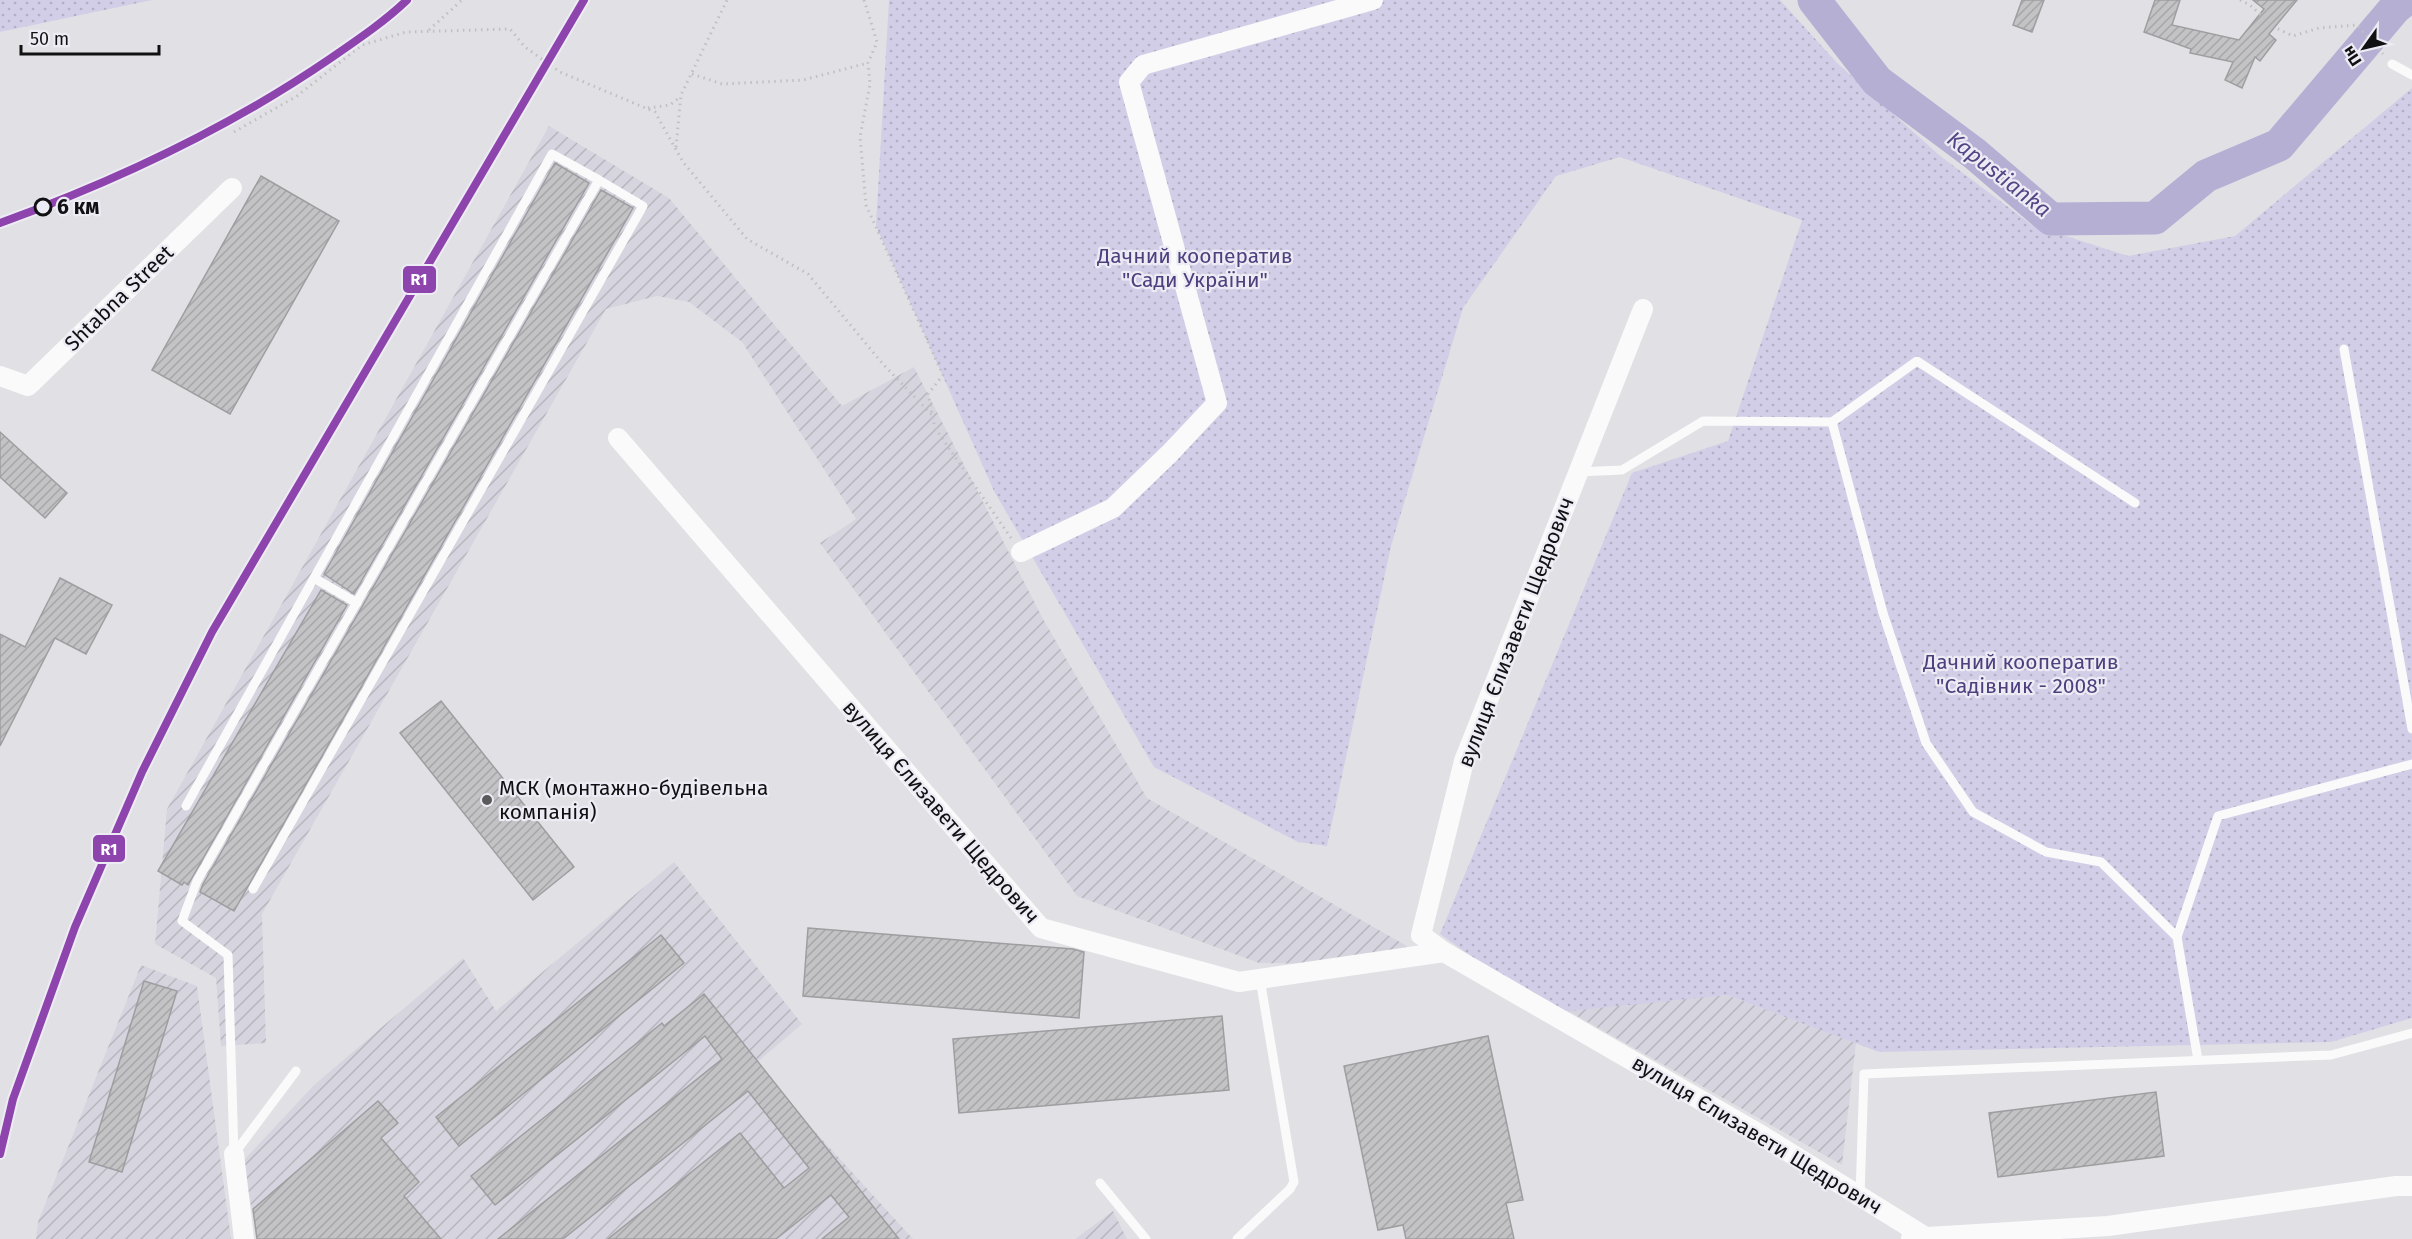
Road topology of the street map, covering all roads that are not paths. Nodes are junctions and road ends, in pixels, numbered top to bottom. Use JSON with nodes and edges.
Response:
{"nodes":[{"id":1,"x":1373,"y":0,"type":"edge"},
{"id":2,"x":2392,"y":64,"type":"road end"},
{"id":3,"x":2412,"y":75,"type":"edge"},
{"id":4,"x":599,"y":180,"type":"junction"},
{"id":5,"x":232,"y":188,"type":"dead end"},
{"id":6,"x":1643,"y":309,"type":"dead end"},
{"id":7,"x":2344,"y":349,"type":"dead end"},
{"id":8,"x":0,"y":376,"type":"edge"},
{"id":9,"x":1832,"y":422,"type":"junction"},
{"id":10,"x":618,"y":438,"type":"dead end"},
{"id":11,"x":1578,"y":472,"type":"junction"},
{"id":12,"x":2135,"y":503,"type":"dead end"},
{"id":13,"x":1021,"y":552,"type":"road end"},
{"id":14,"x":314,"y":578,"type":"junction"},
{"id":15,"x":357,"y":603,"type":"junction"},
{"id":16,"x":2412,"y":729,"type":"edge"},
{"id":17,"x":2412,"y":764,"type":"edge"},
{"id":18,"x":186,"y":806,"type":"dead end"},
{"id":19,"x":253,"y":890,"type":"dead end"},
{"id":20,"x":2177,"y":937,"type":"junction"},
{"id":21,"x":1444,"y":952,"type":"junction"},
{"id":22,"x":1260,"y":979,"type":"junction"},
{"id":23,"x":2412,"y":1033,"type":"edge"},
{"id":24,"x":2198,"y":1060,"type":"junction"},
{"id":25,"x":296,"y":1071,"type":"dead end"},
{"id":26,"x":234,"y":1154,"type":"junction"},
{"id":27,"x":1100,"y":1183,"type":"dead end"},
{"id":28,"x":2412,"y":1186,"type":"edge"},
{"id":29,"x":1860,"y":1197,"type":"junction"},
{"id":30,"x":2108,"y":1232,"type":"edge"},
{"id":31,"x":1924,"y":1236,"type":"junction"},
{"id":32,"x":244,"y":1239,"type":"edge"},
{"id":33,"x":1146,"y":1239,"type":"edge"},
{"id":34,"x":1237,"y":1239,"type":"edge"},
{"id":35,"x":1902,"y":1239,"type":"edge"}],
"edges":[{"from":1,"to":13,"type":"street"},
{"from":2,"to":3,"type":"lane"},
{"from":4,"to":14,"type":"lane"},
{"from":4,"to":15,"type":"lane"},
{"from":4,"to":19,"type":"lane"},
{"from":5,"to":8,"type":"street","name":"Shtabna Street"},
{"from":6,"to":11,"type":"street","name":"вулиця Єлизавети Щедрович"},
{"from":7,"to":16,"type":"lane"},
{"from":9,"to":11,"type":"lane"},
{"from":9,"to":12,"type":"lane"},
{"from":9,"to":20,"type":"lane"},
{"from":10,"to":22,"type":"street","name":"вулиця Єлизавети Щедрович"},
{"from":11,"to":21,"type":"street","name":"вулиця Єлизавети Щедрович"},
{"from":14,"to":15,"type":"lane"},
{"from":14,"to":18,"type":"lane"},
{"from":15,"to":26,"type":"lane"},
{"from":17,"to":20,"type":"lane"},
{"from":20,"to":24,"type":"lane"},
{"from":21,"to":22,"type":"street","name":"вулиця Єлизавети Щедрович"},
{"from":21,"to":29,"type":"street","name":"вулиця Єлизавети Щедрович"},
{"from":22,"to":34,"type":"lane"},
{"from":23,"to":24,"type":"lane"},
{"from":24,"to":29,"type":"lane"},
{"from":25,"to":26,"type":"lane"},
{"from":26,"to":32,"type":"street"},
{"from":27,"to":33,"type":"lane"},
{"from":28,"to":30,"type":"street"},
{"from":29,"to":31,"type":"street","name":"вулиця Єлизавети Щедрович"},
{"from":30,"to":31,"type":"street"},
{"from":31,"to":35,"type":"street"}]}
